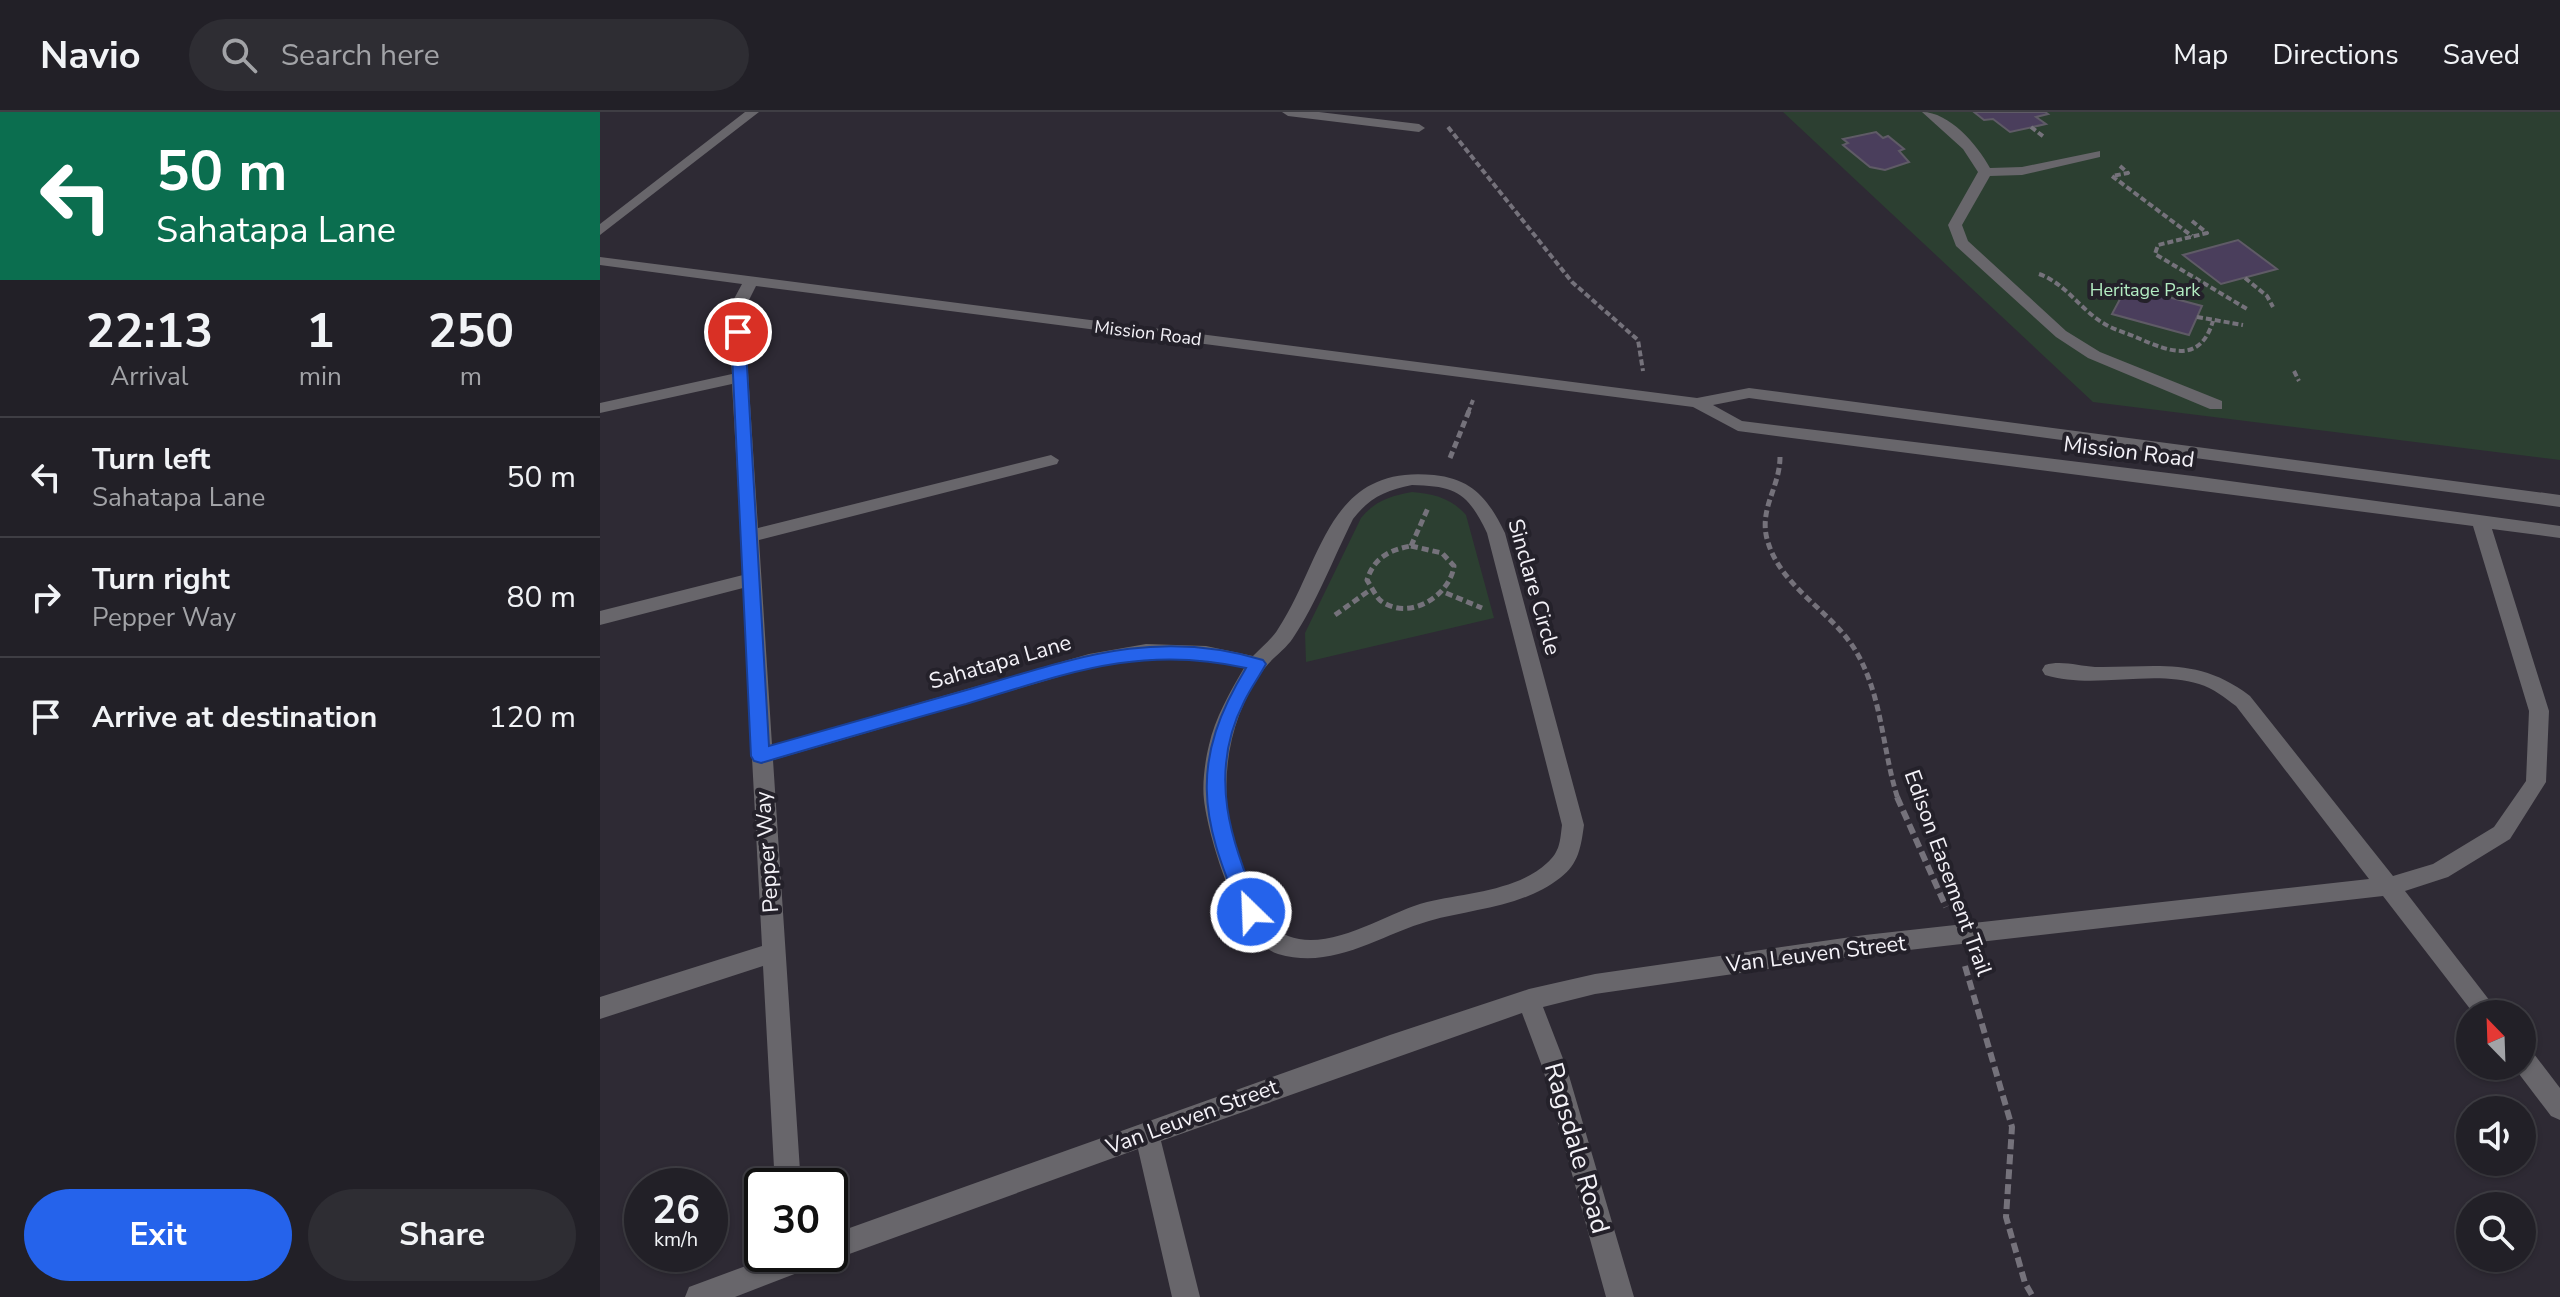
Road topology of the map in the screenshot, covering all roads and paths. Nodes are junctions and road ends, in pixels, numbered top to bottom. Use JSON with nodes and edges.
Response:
{"nodes":[{"id":1,"x":753,"y":112,"type":"edge"},
{"id":2,"x":1288,"y":112,"type":"edge"},
{"id":3,"x":1928,"y":112,"type":"edge"},
{"id":4,"x":1445,"y":123,"type":"dead end"},
{"id":5,"x":2031,"y":127,"type":"dead end"},
{"id":6,"x":1419,"y":128,"type":"dead end"},
{"id":7,"x":2044,"y":137,"type":"dead end"},
{"id":8,"x":2095,"y":154,"type":"dead end"},
{"id":9,"x":1985,"y":172,"type":"junction"},
{"id":10,"x":2192,"y":221,"type":"dead end"},
{"id":11,"x":600,"y":231,"type":"edge"},
{"id":12,"x":600,"y":261,"type":"edge"},
{"id":13,"x":2030,"y":271,"type":"dead end"},
{"id":14,"x":2245,"y":278,"type":"dead end"},
{"id":15,"x":751,"y":281,"type":"junction"},
{"id":16,"x":2273,"y":307,"type":"dead end"},
{"id":17,"x":2247,"y":309,"type":"dead end"},
{"id":18,"x":2197,"y":317,"type":"dead end"},
{"id":19,"x":2213,"y":321,"type":"junction"},
{"id":20,"x":2243,"y":325,"type":"dead end"},
{"id":21,"x":2294,"y":371,"type":"dead end"},
{"id":22,"x":741,"y":377,"type":"junction"},
{"id":23,"x":2299,"y":381,"type":"dead end"},
{"id":24,"x":600,"y":394,"type":"edge"},
{"id":25,"x":1647,"y":396,"type":"junction"},
{"id":26,"x":637,"y":400,"type":"junction"},
{"id":27,"x":1697,"y":403,"type":"junction"},
{"id":28,"x":2216,"y":405,"type":"dead end"},
{"id":29,"x":600,"y":408,"type":"edge"},
{"id":30,"x":1776,"y":431,"type":"junction"},
{"id":31,"x":1051,"y":460,"type":"dead end"},
{"id":32,"x":2560,"y":501,"type":"edge"},
{"id":33,"x":2481,"y":522,"type":"junction"},
{"id":34,"x":2560,"y":532,"type":"edge"},
{"id":35,"x":751,"y":536,"type":"junction"},
{"id":36,"x":753,"y":579,"type":"junction"},
{"id":37,"x":1378,"y":598,"type":"joint"},
{"id":38,"x":600,"y":618,"type":"edge"},
{"id":39,"x":1257,"y":664,"type":"junction"},
{"id":40,"x":2052,"y":670,"type":"dead end"},
{"id":41,"x":761,"y":756,"type":"junction"},
{"id":42,"x":2390,"y":886,"type":"junction"},
{"id":43,"x":1957,"y":937,"type":"junction"},
{"id":44,"x":773,"y":953,"type":"junction"},
{"id":45,"x":1529,"y":1000,"type":"junction"},
{"id":46,"x":2477,"y":1000,"type":"edge"},
{"id":47,"x":600,"y":1008,"type":"edge"},
{"id":48,"x":2536,"y":1076,"type":"edge"},
{"id":49,"x":2560,"y":1108,"type":"edge"},
{"id":50,"x":1147,"y":1134,"type":"junction"},
{"id":51,"x":787,"y":1168,"type":"edge"},
{"id":52,"x":848,"y":1242,"type":"edge"},
{"id":53,"x":762,"y":1272,"type":"edge"},
{"id":54,"x":699,"y":1297,"type":"edge"},
{"id":55,"x":1186,"y":1297,"type":"edge"},
{"id":56,"x":1620,"y":1297,"type":"edge"},
{"id":57,"x":2033,"y":1297,"type":"edge"}],
"edges":[{"from":1,"to":11,"type":"street"},
{"from":2,"to":6,"type":"street"},
{"from":3,"to":9,"type":"street"},
{"from":4,"to":25,"type":"path"},
{"from":5,"to":7,"type":"path"},
{"from":8,"to":9,"type":"street"},
{"from":9,"to":28,"type":"street"},
{"from":10,"to":17,"type":"path"},
{"from":12,"to":15,"type":"street","name":"Mission Road"},
{"from":13,"to":19,"type":"path"},
{"from":14,"to":16,"type":"path"},
{"from":15,"to":22,"type":"street","name":"Pepper Way"},
{"from":15,"to":25,"type":"street","name":"Mission Road"},
{"from":18,"to":19,"type":"path"},
{"from":19,"to":20,"type":"path"},
{"from":21,"to":23,"type":"path"},
{"from":22,"to":26,"type":"street"},
{"from":22,"to":35,"type":"street","name":"Pepper Way"},
{"from":24,"to":26,"type":"street"},
{"from":25,"to":27,"type":"street","name":"Mission Road"},
{"from":26,"to":29,"type":"street"},
{"from":27,"to":30,"type":"street","name":"Mission Road"},
{"from":27,"to":32,"type":"street","name":"Mission Road"},
{"from":30,"to":33,"type":"street","name":"Mission Road"},
{"from":30,"to":43,"type":"path","name":"Edison Easement Trail"},
{"from":31,"to":35,"type":"street"},
{"from":33,"to":34,"type":"street","name":"Mission Road"},
{"from":33,"to":42,"type":"street","name":"Van Leuven Street"},
{"from":35,"to":36,"type":"street","name":"Pepper Way"},
{"from":36,"to":38,"type":"street"},
{"from":36,"to":41,"type":"street","name":"Pepper Way"},
{"from":37,"to":37,"type":"path"},
{"from":39,"to":39,"type":"street","name":"Sinclare Circle"},
{"from":39,"to":41,"type":"street","name":"Sahatapa Lane"},
{"from":40,"to":42,"type":"street"},
{"from":41,"to":44,"type":"street","name":"Pepper Way"},
{"from":42,"to":43,"type":"street","name":"Van Leuven Street"},
{"from":42,"to":46,"type":"street"},
{"from":43,"to":45,"type":"street","name":"Van Leuven Street"},
{"from":43,"to":57,"type":"path","name":"Edison Easement Trail"},
{"from":44,"to":47,"type":"street"},
{"from":44,"to":51,"type":"street","name":"Pepper Way"},
{"from":45,"to":50,"type":"street","name":"Van Leuven Street"},
{"from":45,"to":56,"type":"street","name":"Ragsdale Road"},
{"from":48,"to":49,"type":"street"},
{"from":50,"to":52,"type":"street","name":"Van Leuven Street"},
{"from":50,"to":55,"type":"street"},
{"from":53,"to":54,"type":"street"}]}
